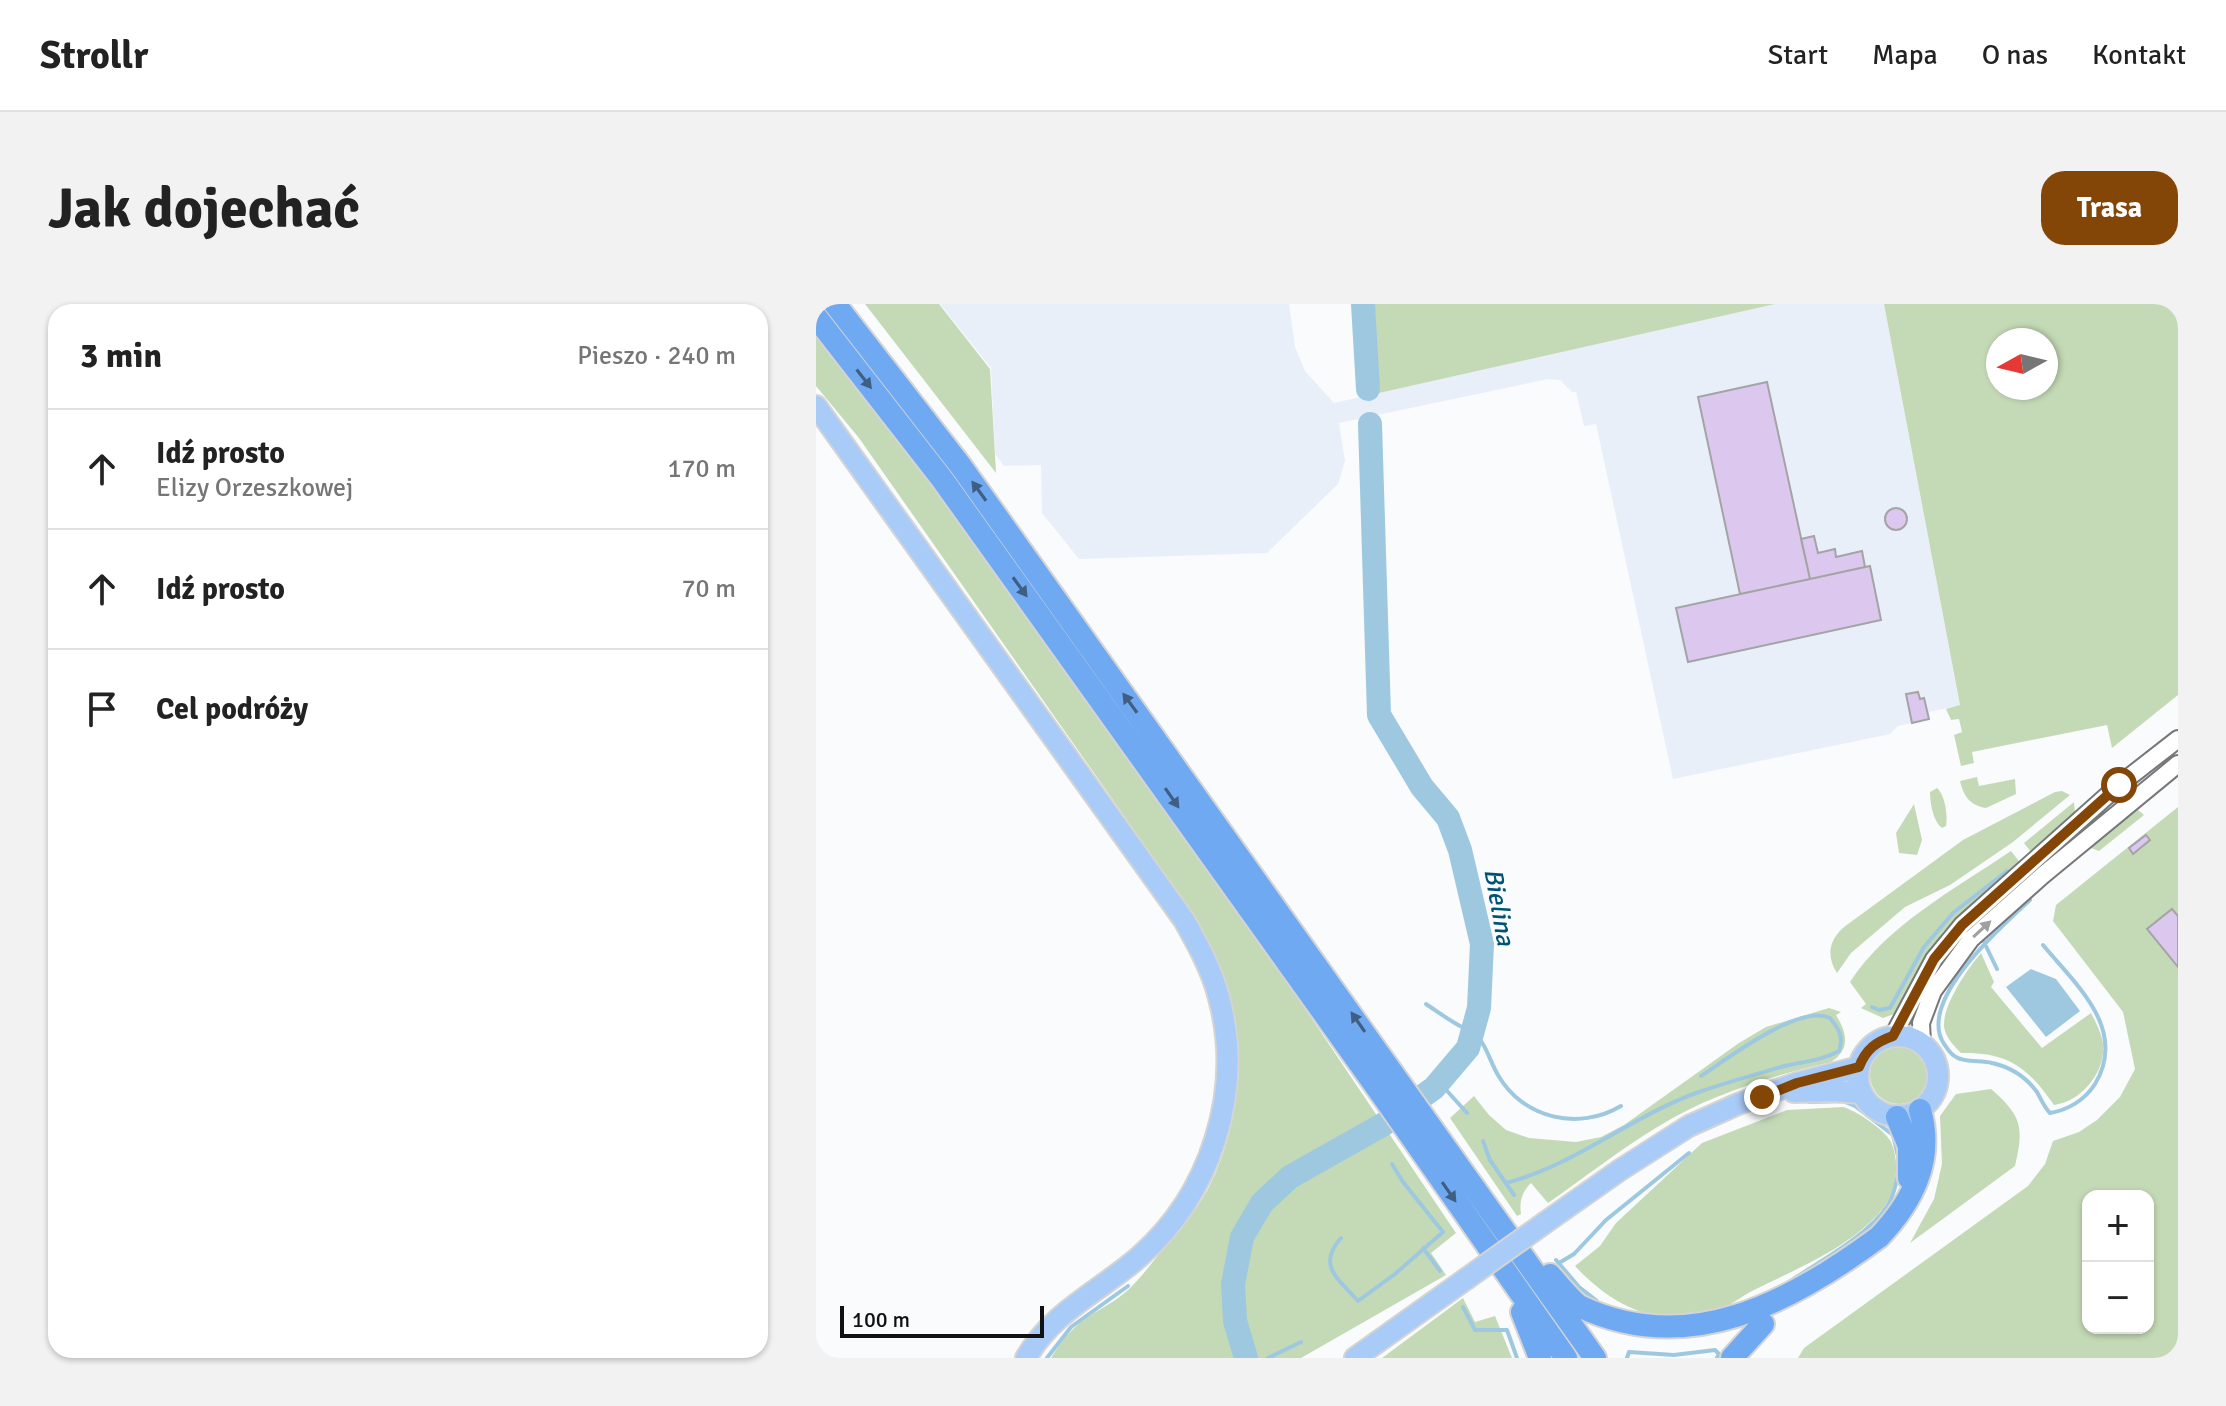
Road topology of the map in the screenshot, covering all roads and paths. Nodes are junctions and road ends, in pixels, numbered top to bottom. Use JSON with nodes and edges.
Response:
{"nodes":[{"id":1,"x":835,"y":304,"type":"edge"},
{"id":2,"x":816,"y":317,"type":"edge"},
{"id":3,"x":816,"y":406,"type":"edge"},
{"id":4,"x":2178,"y":739,"type":"edge"},
{"id":5,"x":2178,"y":764,"type":"edge"},
{"id":6,"x":1893,"y":1036,"type":"junction"},
{"id":7,"x":1922,"y":1043,"type":"junction"},
{"id":8,"x":1859,"y":1067,"type":"junction"},
{"id":9,"x":1394,"y":1092,"type":"junction"},
{"id":10,"x":1778,"y":1092,"type":"junction"},
{"id":11,"x":1862,"y":1093,"type":"junction"},
{"id":12,"x":1920,"y":1110,"type":"junction"},
{"id":13,"x":1897,"y":1117,"type":"junction"},
{"id":14,"x":1904,"y":1207,"type":"junction"},
{"id":15,"x":1510,"y":1239,"type":"junction"},
{"id":16,"x":1491,"y":1254,"type":"junction"},
{"id":17,"x":1782,"y":1306,"type":"junction"},
{"id":18,"x":1026,"y":1358,"type":"edge"},
{"id":19,"x":1355,"y":1358,"type":"edge"},
{"id":20,"x":1540,"y":1358,"type":"edge"},
{"id":21,"x":1566,"y":1358,"type":"edge"},
{"id":22,"x":1595,"y":1358,"type":"edge"},
{"id":23,"x":1732,"y":1358,"type":"edge"}],
"edges":[{"from":9,"to":1,"type":"highway","one_way":true},
{"from":2,"to":9,"type":"highway","one_way":true},
{"from":3,"to":18,"type":"main road"},
{"from":4,"to":6,"type":"street"},
{"from":7,"to":5,"type":"street","one_way":true},
{"from":6,"to":7,"type":"main road"},
{"from":6,"to":8,"type":"main road"},
{"from":7,"to":12,"type":"main road"},
{"from":8,"to":10,"type":"main road"},
{"from":8,"to":11,"type":"main road"},
{"from":9,"to":15,"type":"highway"},
{"from":9,"to":16,"type":"highway","one_way":true},
{"from":10,"to":11,"type":"main road"},
{"from":10,"to":19,"type":"main road","bridge":true},
{"from":11,"to":13,"type":"main road"},
{"from":12,"to":13,"type":"main road"},
{"from":12,"to":14,"type":"highway"},
{"from":13,"to":14,"type":"highway"},
{"from":14,"to":17,"type":"highway"},
{"from":15,"to":17,"type":"highway"},
{"from":15,"to":22,"type":"highway"},
{"from":16,"to":20,"type":"highway"},
{"from":16,"to":21,"type":"highway"},
{"from":17,"to":23,"type":"highway"}]}
